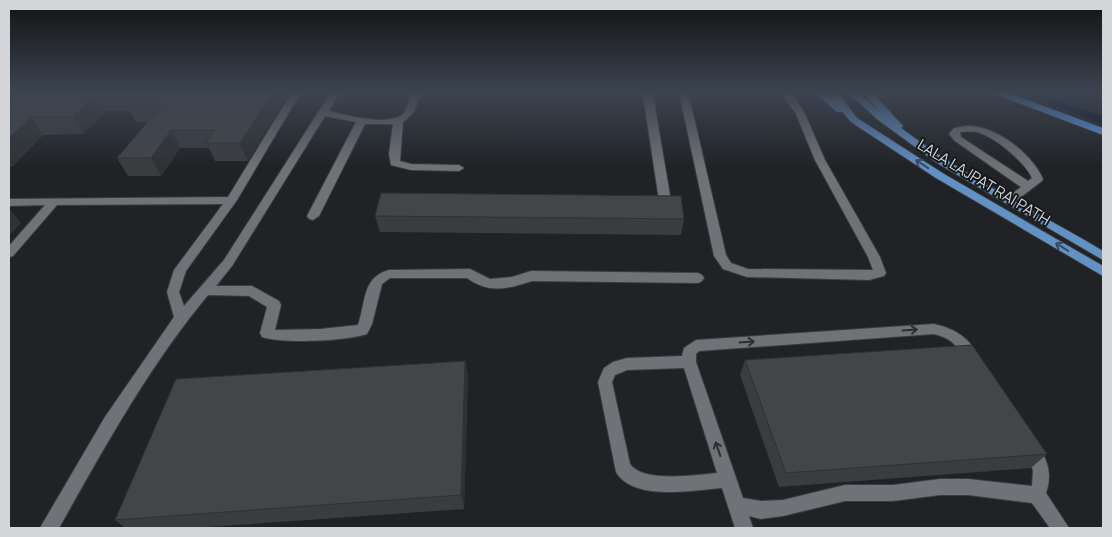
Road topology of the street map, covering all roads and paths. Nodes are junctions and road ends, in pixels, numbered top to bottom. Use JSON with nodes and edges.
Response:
{"nodes":[{"id":1,"x":282,"y":117,"type":"edge"},
{"id":2,"x":321,"y":117,"type":"edge"},
{"id":3,"x":346,"y":117,"type":"edge"},
{"id":4,"x":405,"y":117,"type":"edge"},
{"id":5,"x":652,"y":117,"type":"edge"},
{"id":6,"x":689,"y":117,"type":"edge"},
{"id":7,"x":801,"y":117,"type":"edge"},
{"id":8,"x":850,"y":117,"type":"edge"},
{"id":9,"x":852,"y":117,"type":"edge"},
{"id":10,"x":878,"y":117,"type":"edge"},
{"id":11,"x":889,"y":117,"type":"edge"},
{"id":12,"x":1063,"y":117,"type":"edge"},
{"id":13,"x":362,"y":120,"type":"junction"},
{"id":14,"x":854,"y":120,"type":"junction"},
{"id":15,"x":398,"y":121,"type":"junction"},
{"id":16,"x":1103,"y":132,"type":"edge"},
{"id":17,"x":907,"y":138,"type":"junction"},
{"id":18,"x":459,"y":168,"type":"dead end"},
{"id":19,"x":1028,"y":187,"type":"junction"},
{"id":20,"x":231,"y":200,"type":"junction"},
{"id":21,"x":1009,"y":201,"type":"junction"},
{"id":22,"x":9,"y":202,"type":"edge"},
{"id":23,"x":54,"y":202,"type":"junction"},
{"id":24,"x":666,"y":207,"type":"edge"},
{"id":25,"x":313,"y":216,"type":"dead end"},
{"id":26,"x":9,"y":253,"type":"edge"},
{"id":27,"x":1103,"y":256,"type":"edge"},
{"id":28,"x":1103,"y":272,"type":"edge"},
{"id":29,"x":698,"y":278,"type":"dead end"},
{"id":30,"x":205,"y":290,"type":"junction"},
{"id":31,"x":181,"y":318,"type":"junction"},
{"id":32,"x":689,"y":362,"type":"junction"},
{"id":33,"x":983,"y":374,"type":"edge"},
{"id":34,"x":1024,"y":438,"type":"edge"},
{"id":35,"x":729,"y":480,"type":"junction"},
{"id":36,"x":1037,"y":495,"type":"junction"},
{"id":37,"x":737,"y":506,"type":"junction"},
{"id":38,"x":48,"y":528,"type":"edge"},
{"id":39,"x":744,"y":528,"type":"edge"},
{"id":40,"x":1060,"y":528,"type":"edge"}],
"edges":[{"from":1,"to":20,"type":"lane"},
{"from":2,"to":30,"type":"lane"},
{"from":3,"to":13,"type":"lane"},
{"from":4,"to":15,"type":"lane"},
{"from":5,"to":24,"type":"lane"},
{"from":6,"to":7,"type":"lane"},
{"from":8,"to":14,"type":"main road"},
{"from":9,"to":14,"type":"main road","name":"LALA LAJPAT RAI PATH"},
{"from":10,"to":17,"type":"main road","name":"LALA LAJPAT RAI PATH"},
{"from":11,"to":17,"type":"main road"},
{"from":12,"to":16,"type":"highway"},
{"from":13,"to":15,"type":"lane"},
{"from":13,"to":25,"type":"lane"},
{"from":28,"to":14,"type":"main road","name":"LALA LAJPAT RAI PATH","one_way":true},
{"from":15,"to":18,"type":"lane"},
{"from":17,"to":21,"type":"main road","name":"LALA LAJPAT RAI PATH"},
{"from":19,"to":19,"type":"lane"},
{"from":19,"to":21,"type":"lane"},
{"from":20,"to":23,"type":"lane"},
{"from":20,"to":31,"type":"lane"},
{"from":21,"to":27,"type":"main road","name":"LALA LAJPAT RAI PATH"},
{"from":22,"to":23,"type":"lane"},
{"from":23,"to":26,"type":"lane"},
{"from":29,"to":30,"type":"lane"},
{"from":30,"to":31,"type":"lane"},
{"from":31,"to":38,"type":"lane"},
{"from":32,"to":33,"type":"lane","one_way":true},
{"from":35,"to":32,"type":"lane","one_way":true},
{"from":32,"to":35,"type":"lane"},
{"from":34,"to":36,"type":"lane"},
{"from":35,"to":37,"type":"lane"},
{"from":36,"to":37,"type":"lane"},
{"from":36,"to":40,"type":"lane"},
{"from":37,"to":39,"type":"lane"}]}
